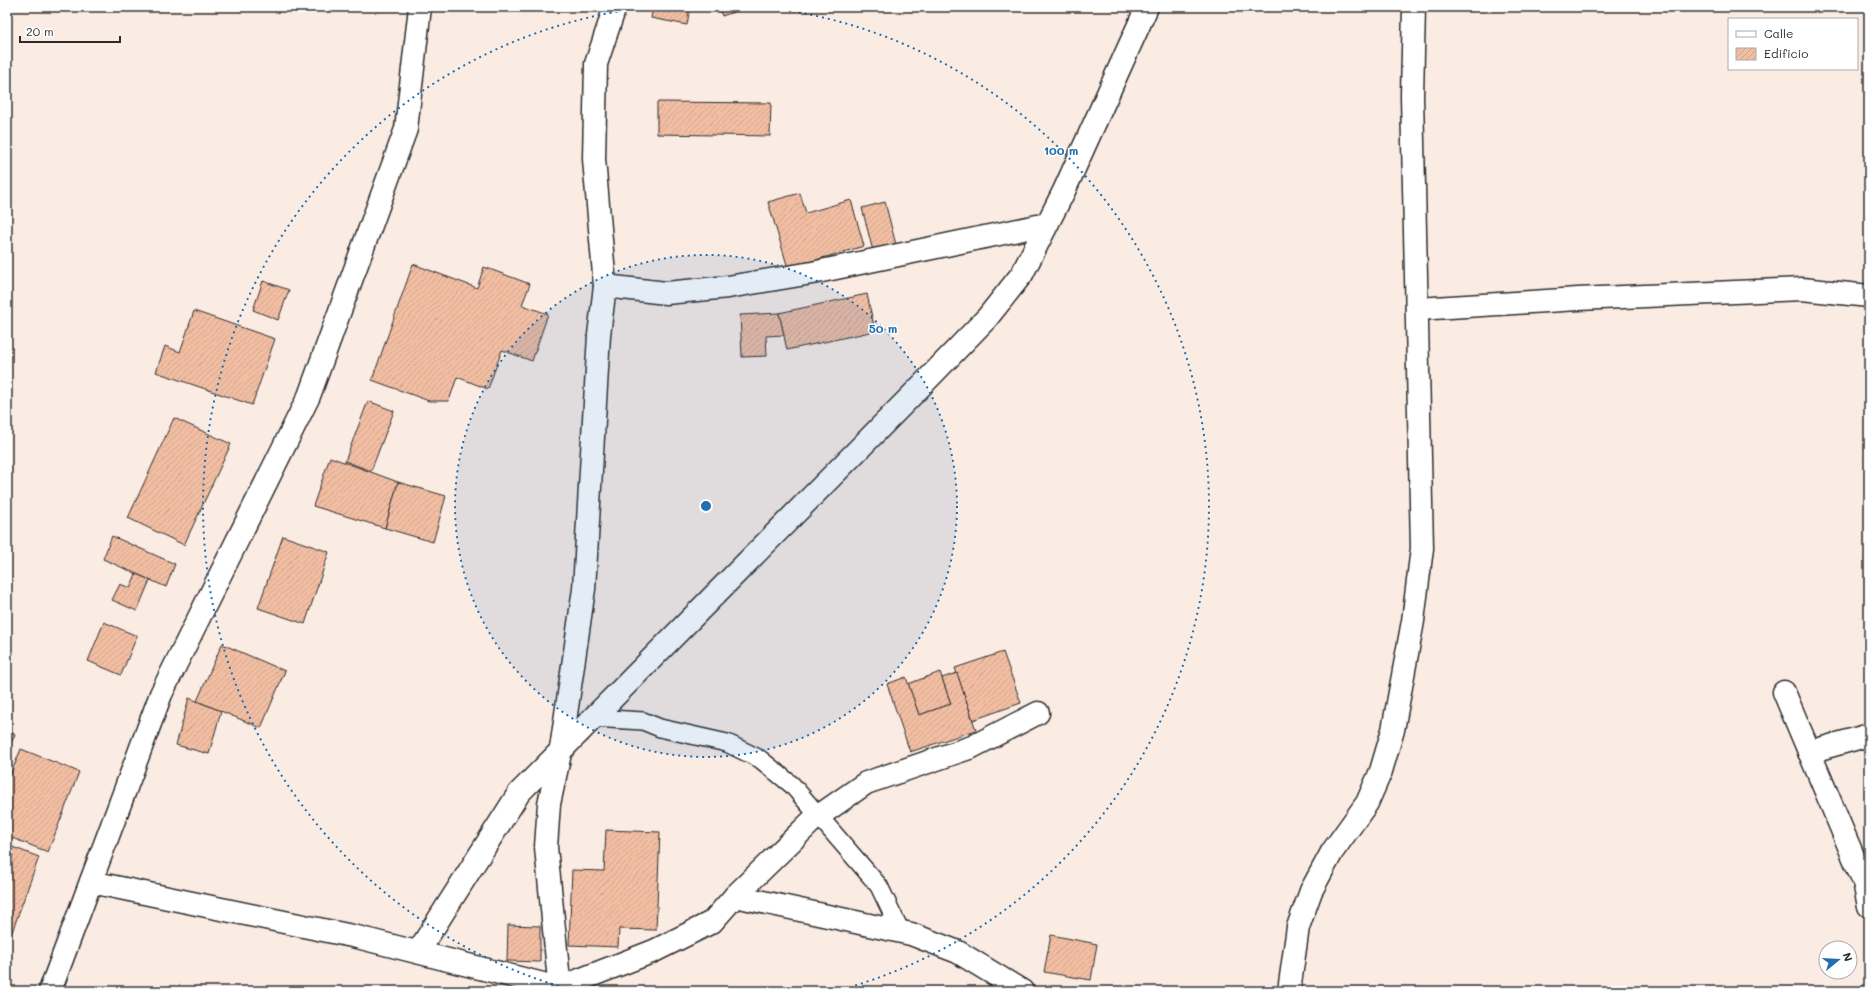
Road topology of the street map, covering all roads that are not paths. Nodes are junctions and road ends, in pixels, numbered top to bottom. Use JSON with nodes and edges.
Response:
{"nodes":[{"id":1,"x":420,"y":7,"type":"edge"},
{"id":2,"x":615,"y":7,"type":"edge"},
{"id":3,"x":1147,"y":7,"type":"edge"},
{"id":4,"x":1414,"y":7,"type":"edge"},
{"id":5,"x":1048,"y":224,"type":"junction"},
{"id":6,"x":605,"y":286,"type":"junction"},
{"id":7,"x":1869,"y":296,"type":"edge"},
{"id":8,"x":1417,"y":309,"type":"junction"},
{"id":9,"x":1784,"y":692,"type":"dead end"},
{"id":10,"x":1038,"y":713,"type":"dead end"},
{"id":11,"x":592,"y":718,"type":"junction"},
{"id":12,"x":1869,"y":735,"type":"edge"},
{"id":13,"x":561,"y":749,"type":"junction"},
{"id":14,"x":1809,"y":752,"type":"junction"},
{"id":15,"x":819,"y":815,"type":"junction"},
{"id":16,"x":91,"y":882,"type":"junction"},
{"id":17,"x":735,"y":896,"type":"junction"},
{"id":18,"x":1869,"y":906,"type":"edge"},
{"id":19,"x":901,"y":932,"type":"junction"},
{"id":20,"x":418,"y":952,"type":"junction"},
{"id":21,"x":560,"y":989,"type":"edge"},
{"id":22,"x":50,"y":991,"type":"edge"},
{"id":23,"x":1022,"y":991,"type":"edge"},
{"id":24,"x":1288,"y":991,"type":"edge"}],
"edges":[{"from":1,"to":16,"type":"street"},
{"from":2,"to":6,"type":"street"},
{"from":3,"to":5,"type":"street"},
{"from":4,"to":8,"type":"street"},
{"from":5,"to":6,"type":"street"},
{"from":5,"to":11,"type":"street"},
{"from":6,"to":13,"type":"street"},
{"from":7,"to":8,"type":"street"},
{"from":8,"to":24,"type":"street"},
{"from":9,"to":14,"type":"street"},
{"from":10,"to":15,"type":"street"},
{"from":11,"to":13,"type":"street"},
{"from":11,"to":15,"type":"lane"},
{"from":12,"to":14,"type":"street"},
{"from":13,"to":20,"type":"street"},
{"from":13,"to":21,"type":"street"},
{"from":14,"to":18,"type":"street"},
{"from":15,"to":17,"type":"street"},
{"from":15,"to":19,"type":"lane"},
{"from":16,"to":20,"type":"street"},
{"from":16,"to":22,"type":"street"},
{"from":17,"to":19,"type":"street"},
{"from":17,"to":21,"type":"street"},
{"from":19,"to":23,"type":"street"},
{"from":20,"to":21,"type":"street"}]}
